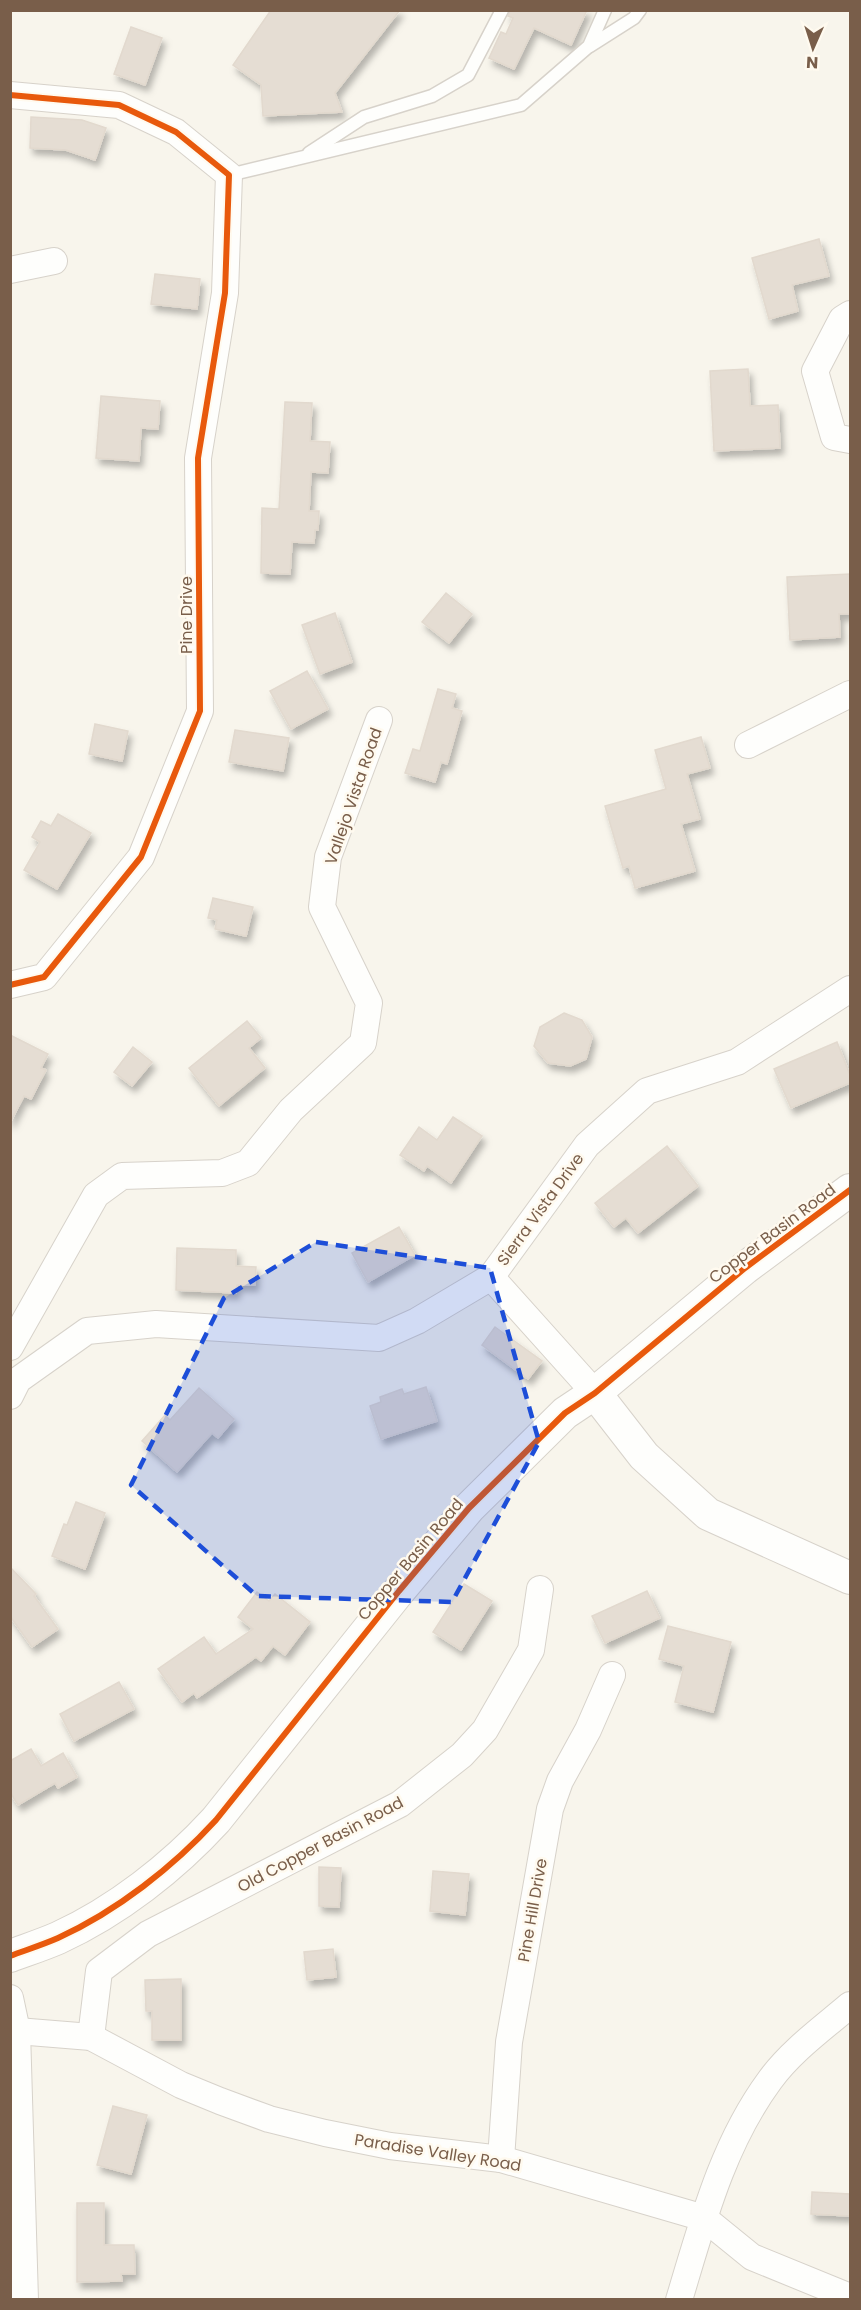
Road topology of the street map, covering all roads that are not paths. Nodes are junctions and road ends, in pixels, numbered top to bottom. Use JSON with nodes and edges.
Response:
{"nodes":[{"id":1,"x":502,"y":10,"type":"edge"},
{"id":2,"x":605,"y":10,"type":"edge"},
{"id":3,"x":639,"y":10,"type":"edge"},
{"id":4,"x":589,"y":46,"type":"junction"},
{"id":5,"x":10,"y":95,"type":"edge"},
{"id":6,"x":301,"y":158,"type":"junction"},
{"id":7,"x":228,"y":175,"type":"junction"},
{"id":8,"x":54,"y":261,"type":"dead end"},
{"id":9,"x":10,"y":270,"type":"edge"},
{"id":10,"x":850,"y":314,"type":"edge"},
{"id":11,"x":850,"y":440,"type":"edge"},
{"id":12,"x":850,"y":694,"type":"edge"},
{"id":13,"x":379,"y":720,"type":"dead end"},
{"id":14,"x":748,"y":745,"type":"dead end"},
{"id":15,"x":10,"y":986,"type":"edge"},
{"id":16,"x":850,"y":988,"type":"edge"},
{"id":17,"x":850,"y":1190,"type":"edge"},
{"id":18,"x":491,"y":1276,"type":"junction"},
{"id":19,"x":10,"y":1347,"type":"edge"},
{"id":20,"x":13,"y":1379,"type":"edge"},
{"id":21,"x":595,"y":1393,"type":"junction"},
{"id":22,"x":850,"y":1578,"type":"edge"},
{"id":23,"x":540,"y":1589,"type":"dead end"},
{"id":24,"x":612,"y":1675,"type":"dead end"},
{"id":25,"x":10,"y":1956,"type":"edge"},
{"id":26,"x":10,"y":1998,"type":"edge"},
{"id":27,"x":850,"y":2005,"type":"edge"},
{"id":28,"x":17,"y":2031,"type":"junction"},
{"id":29,"x":91,"y":2037,"type":"junction"},
{"id":30,"x":501,"y":2159,"type":"junction"},
{"id":31,"x":704,"y":2218,"type":"junction"},
{"id":32,"x":850,"y":2297,"type":"edge"},
{"id":33,"x":25,"y":2300,"type":"edge"},
{"id":34,"x":679,"y":2300,"type":"edge"}],
"edges":[{"from":1,"to":6,"type":"lane"},
{"from":2,"to":4,"type":"lane"},
{"from":3,"to":4,"type":"lane"},
{"from":4,"to":6,"type":"lane"},
{"from":5,"to":7,"type":"street"},
{"from":6,"to":7,"type":"lane"},
{"from":7,"to":15,"type":"street","name":"Pine Drive"},
{"from":8,"to":9,"type":"street"},
{"from":10,"to":11,"type":"street"},
{"from":12,"to":14,"type":"street"},
{"from":13,"to":19,"type":"street","name":"Vallejo Vista Road"},
{"from":16,"to":18,"type":"street","name":"Sierra Vista Drive"},
{"from":17,"to":21,"type":"street","name":"Copper Basin Road"},
{"from":18,"to":20,"type":"street","name":"Sierra Vista Drive"},
{"from":18,"to":21,"type":"street"},
{"from":21,"to":22,"type":"street"},
{"from":21,"to":25,"type":"street","name":"Copper Basin Road"},
{"from":23,"to":29,"type":"street","name":"Old Copper Basin Road"},
{"from":24,"to":30,"type":"street","name":"Pine Hill Drive"},
{"from":26,"to":28,"type":"street"},
{"from":27,"to":31,"type":"street"},
{"from":28,"to":29,"type":"street","name":"Paradise Valley Road"},
{"from":28,"to":33,"type":"street"},
{"from":29,"to":30,"type":"street","name":"Paradise Valley Road"},
{"from":30,"to":31,"type":"street","name":"Paradise Valley Road"},
{"from":31,"to":32,"type":"street","name":"Paradise Valley Road"},
{"from":31,"to":34,"type":"street"}]}
